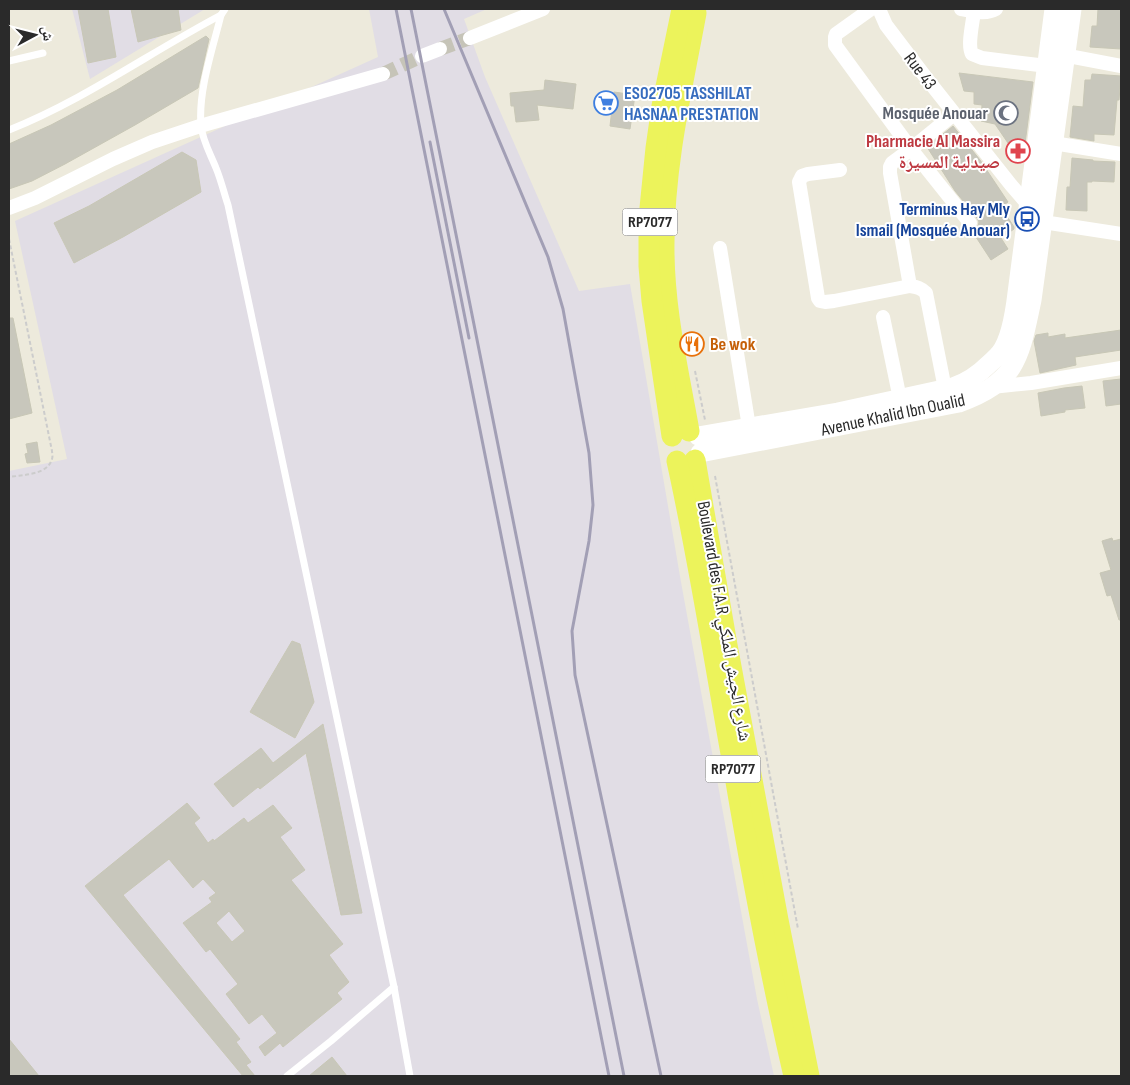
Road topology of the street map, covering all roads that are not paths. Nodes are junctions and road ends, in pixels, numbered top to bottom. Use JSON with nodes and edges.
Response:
{"nodes":[{"id":1,"x":543,"y":9,"type":"edge"},
{"id":2,"x":682,"y":9,"type":"edge"},
{"id":3,"x":697,"y":9,"type":"edge"},
{"id":4,"x":871,"y":9,"type":"edge"},
{"id":5,"x":879,"y":9,"type":"edge"},
{"id":6,"x":996,"y":9,"type":"edge"},
{"id":7,"x":1054,"y":9,"type":"edge"},
{"id":8,"x":1072,"y":9,"type":"edge"},
{"id":9,"x":968,"y":10,"type":"edge"},
{"id":10,"x":223,"y":12,"type":"edge"},
{"id":11,"x":470,"y":38,"type":"tunnel mouth"},
{"id":12,"x":440,"y":49,"type":"tunnel mouth"},
{"id":13,"x":43,"y":53,"type":"dead end"},
{"id":14,"x":422,"y":56,"type":"tunnel mouth"},
{"id":15,"x":1053,"y":58,"type":"junction"},
{"id":16,"x":9,"y":61,"type":"edge"},
{"id":17,"x":1121,"y":66,"type":"edge"},
{"id":18,"x":383,"y":74,"type":"tunnel mouth"},
{"id":19,"x":954,"y":114,"type":"junction"},
{"id":20,"x":200,"y":126,"type":"junction"},
{"id":21,"x":9,"y":130,"type":"edge"},
{"id":22,"x":1053,"y":143,"type":"junction"},
{"id":23,"x":911,"y":149,"type":"junction"},
{"id":24,"x":1121,"y":154,"type":"edge"},
{"id":25,"x":840,"y":170,"type":"dead end"},
{"id":26,"x":1028,"y":204,"type":"junction"},
{"id":27,"x":9,"y":208,"type":"edge"},
{"id":28,"x":970,"y":222,"type":"dead end"},
{"id":29,"x":1043,"y":222,"type":"junction"},
{"id":30,"x":1121,"y":234,"type":"edge"},
{"id":31,"x":720,"y":248,"type":"dead end"},
{"id":32,"x":910,"y":286,"type":"junction"},
{"id":33,"x":883,"y":317,"type":"dead end"},
{"id":34,"x":1121,"y":368,"type":"edge"},
{"id":35,"x":992,"y":387,"type":"junction"},
{"id":36,"x":945,"y":390,"type":"junction"},
{"id":37,"x":900,"y":399,"type":"junction"},
{"id":38,"x":749,"y":427,"type":"junction"},
{"id":39,"x":694,"y":445,"type":"junction"},
{"id":40,"x":394,"y":987,"type":"junction"},
{"id":41,"x":286,"y":1076,"type":"edge"},
{"id":42,"x":410,"y":1076,"type":"edge"},
{"id":43,"x":794,"y":1076,"type":"edge"},
{"id":44,"x":809,"y":1076,"type":"edge"}],
"edges":[{"from":1,"to":11,"type":"street"},
{"from":2,"to":39,"type":"main road","name":"Boulevard des F.A.R شارع الجيش الملكي","number":"RP7077"},
{"from":3,"to":39,"type":"main road","name":"Boulevard des F.A.R شارع الجيش الملكي","number":"RP7077"},
{"from":4,"to":23,"type":"street"},
{"from":5,"to":19,"type":"street","name":"Rue 43"},
{"from":6,"to":9,"type":"street"},
{"from":7,"to":15,"type":"main road","name":"Avenue Khalid Ibn Oualid"},
{"from":8,"to":15,"type":"main road","name":"Avenue Khalid Ibn Oualid"},
{"from":9,"to":15,"type":"street"},
{"from":10,"to":20,"type":"lane"},
{"from":10,"to":21,"type":"lane"},
{"from":12,"to":14,"type":"street"},
{"from":13,"to":16,"type":"lane"},
{"from":15,"to":17,"type":"street"},
{"from":15,"to":22,"type":"main road","name":"Avenue Khalid Ibn Oualid"},
{"from":15,"to":26,"type":"main road","name":"Avenue Khalid Ibn Oualid"},
{"from":18,"to":20,"type":"street"},
{"from":19,"to":23,"type":"street"},
{"from":19,"to":26,"type":"street","name":"Rue 43"},
{"from":20,"to":27,"type":"street"},
{"from":20,"to":40,"type":"lane"},
{"from":22,"to":24,"type":"street"},
{"from":22,"to":29,"type":"main road","name":"Avenue Khalid Ibn Oualid"},
{"from":23,"to":28,"type":"street"},
{"from":23,"to":32,"type":"street"},
{"from":25,"to":32,"type":"street"},
{"from":26,"to":29,"type":"street","name":"Rue 43"},
{"from":26,"to":36,"type":"main road","name":"Avenue Khalid Ibn Oualid"},
{"from":29,"to":30,"type":"street"},
{"from":29,"to":35,"type":"main road","name":"Avenue Khalid Ibn Oualid"},
{"from":31,"to":38,"type":"street"},
{"from":32,"to":36,"type":"street"},
{"from":33,"to":37,"type":"street"},
{"from":34,"to":35,"type":"street"},
{"from":35,"to":39,"type":"main road","name":"Avenue Khalid Ibn Oualid"},
{"from":36,"to":37,"type":"main road","name":"Avenue Khalid Ibn Oualid"},
{"from":37,"to":38,"type":"main road","name":"Avenue Khalid Ibn Oualid"},
{"from":38,"to":39,"type":"main road","name":"Avenue Khalid Ibn Oualid"},
{"from":39,"to":43,"type":"main road","name":"Boulevard des F.A.R شارع الجيش الملكي","number":"RP7077"},
{"from":39,"to":44,"type":"main road","name":"Boulevard des F.A.R شارع الجيش الملكي","number":"RP7077"},
{"from":40,"to":41,"type":"lane"},
{"from":40,"to":42,"type":"lane"}]}
